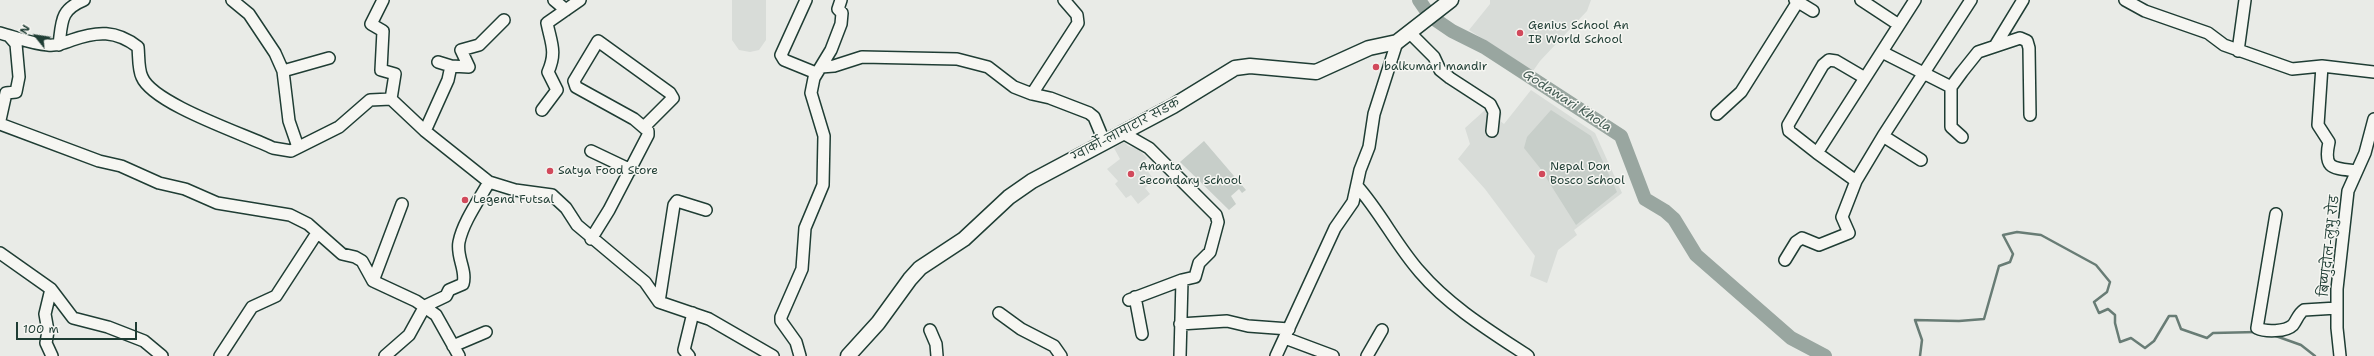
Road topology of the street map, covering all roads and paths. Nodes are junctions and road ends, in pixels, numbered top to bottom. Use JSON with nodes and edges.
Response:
{"nodes":[{"id":1,"x":84,"y":0,"type":"edge"},
{"id":2,"x":232,"y":0,"type":"edge"},
{"id":3,"x":383,"y":0,"type":"edge"},
{"id":4,"x":554,"y":0,"type":"edge"},
{"id":5,"x":580,"y":0,"type":"edge"},
{"id":6,"x":806,"y":0,"type":"edge"},
{"id":7,"x":841,"y":0,"type":"edge"},
{"id":8,"x":1064,"y":0,"type":"edge"},
{"id":9,"x":1451,"y":0,"type":"edge"},
{"id":10,"x":1861,"y":0,"type":"edge"},
{"id":11,"x":1915,"y":0,"type":"edge"},
{"id":12,"x":1970,"y":0,"type":"edge"},
{"id":13,"x":2023,"y":0,"type":"edge"},
{"id":14,"x":2125,"y":0,"type":"edge"},
{"id":15,"x":2245,"y":0,"type":"edge"},
{"id":16,"x":1796,"y":1,"type":"edge"},
{"id":17,"x":566,"y":10,"type":"junction"},
{"id":18,"x":1813,"y":11,"type":"dead end"},
{"id":19,"x":504,"y":20,"type":"dead end"},
{"id":20,"x":1899,"y":25,"type":"junction"},
{"id":21,"x":1412,"y":29,"type":"junction"},
{"id":22,"x":5,"y":34,"type":"edge"},
{"id":23,"x":1398,"y":42,"type":"junction"},
{"id":24,"x":59,"y":44,"type":"junction"},
{"id":25,"x":1995,"y":46,"type":"junction"},
{"id":26,"x":2238,"y":51,"type":"junction"},
{"id":27,"x":1882,"y":52,"type":"junction"},
{"id":28,"x":329,"y":58,"type":"dead end"},
{"id":29,"x":438,"y":62,"type":"dead end"},
{"id":30,"x":451,"y":66,"type":"junction"},
{"id":31,"x":2322,"y":66,"type":"junction"},
{"id":32,"x":819,"y":70,"type":"junction"},
{"id":33,"x":283,"y":71,"type":"junction"},
{"id":34,"x":2374,"y":72,"type":"edge"},
{"id":35,"x":1924,"y":73,"type":"junction"},
{"id":36,"x":1865,"y":78,"type":"junction"},
{"id":37,"x":1951,"y":87,"type":"junction"},
{"id":38,"x":1032,"y":94,"type":"junction"},
{"id":39,"x":391,"y":99,"type":"junction"},
{"id":40,"x":542,"y":110,"type":"dead end"},
{"id":41,"x":1716,"y":114,"type":"dead end"},
{"id":42,"x":2030,"y":115,"type":"dead end"},
{"id":43,"x":2374,"y":119,"type":"edge"},
{"id":44,"x":0,"y":120,"type":"edge"},
{"id":45,"x":0,"y":124,"type":"edge"},
{"id":46,"x":644,"y":127,"type":"junction"},
{"id":47,"x":425,"y":131,"type":"junction"},
{"id":48,"x":1492,"y":131,"type":"dead end"},
{"id":49,"x":1121,"y":132,"type":"junction"},
{"id":50,"x":1883,"y":136,"type":"junction"},
{"id":51,"x":1962,"y":137,"type":"dead end"},
{"id":52,"x":1104,"y":141,"type":"junction"},
{"id":53,"x":298,"y":147,"type":"junction"},
{"id":54,"x":591,"y":151,"type":"dead end"},
{"id":55,"x":1817,"y":153,"type":"junction"},
{"id":56,"x":1921,"y":160,"type":"dead end"},
{"id":57,"x":630,"y":170,"type":"junction"},
{"id":58,"x":2357,"y":171,"type":"junction"},
{"id":59,"x":489,"y":182,"type":"junction"},
{"id":60,"x":1856,"y":182,"type":"junction"},
{"id":61,"x":1357,"y":186,"type":"junction"},
{"id":62,"x":402,"y":204,"type":"dead end"},
{"id":63,"x":706,"y":210,"type":"dead end"},
{"id":64,"x":2276,"y":214,"type":"dead end"},
{"id":65,"x":317,"y":233,"type":"junction"},
{"id":66,"x":591,"y":239,"type":"junction"},
{"id":67,"x":0,"y":253,"type":"edge"},
{"id":68,"x":1785,"y":260,"type":"dead end"},
{"id":69,"x":1182,"y":280,"type":"junction"},
{"id":70,"x":374,"y":281,"type":"junction"},
{"id":71,"x":51,"y":289,"type":"junction"},
{"id":72,"x":659,"y":302,"type":"junction"},
{"id":73,"x":425,"y":306,"type":"junction"},
{"id":74,"x":2337,"y":308,"type":"junction"},
{"id":75,"x":693,"y":313,"type":"junction"},
{"id":76,"x":999,"y":313,"type":"dead end"},
{"id":77,"x":1180,"y":324,"type":"junction"},
{"id":78,"x":930,"y":330,"type":"dead end"},
{"id":79,"x":1382,"y":330,"type":"dead end"},
{"id":80,"x":486,"y":332,"type":"dead end"},
{"id":81,"x":1142,"y":334,"type":"dead end"},
{"id":82,"x":1287,"y":334,"type":"junction"},
{"id":83,"x":453,"y":346,"type":"junction"},
{"id":84,"x":687,"y":355,"type":"edge"},
{"id":85,"x":2340,"y":355,"type":"edge"},
{"id":86,"x":52,"y":356,"type":"edge"},
{"id":87,"x":162,"y":356,"type":"edge"},
{"id":88,"x":220,"y":356,"type":"edge"},
{"id":89,"x":385,"y":356,"type":"edge"},
{"id":90,"x":459,"y":356,"type":"edge"},
{"id":91,"x":773,"y":356,"type":"edge"},
{"id":92,"x":800,"y":356,"type":"edge"},
{"id":93,"x":848,"y":356,"type":"edge"},
{"id":94,"x":937,"y":356,"type":"edge"},
{"id":95,"x":1061,"y":356,"type":"edge"},
{"id":96,"x":1180,"y":356,"type":"edge"},
{"id":97,"x":1276,"y":356,"type":"edge"},
{"id":98,"x":1333,"y":356,"type":"edge"},
{"id":99,"x":1366,"y":356,"type":"edge"},
{"id":100,"x":1528,"y":356,"type":"edge"}],
"edges":[{"from":1,"to":24,"type":"street"},
{"from":2,"to":33,"type":"street"},
{"from":3,"to":39,"type":"street"},
{"from":4,"to":17,"type":"street"},
{"from":5,"to":17,"type":"street"},
{"from":6,"to":32,"type":"street"},
{"from":7,"to":32,"type":"street"},
{"from":8,"to":38,"type":"street"},
{"from":9,"to":21,"type":"main road"},
{"from":10,"to":20,"type":"street"},
{"from":11,"to":20,"type":"street"},
{"from":12,"to":35,"type":"street"},
{"from":13,"to":25,"type":"street"},
{"from":14,"to":26,"type":"street"},
{"from":15,"to":26,"type":"street"},
{"from":16,"to":18,"type":"street"},
{"from":16,"to":41,"type":"street"},
{"from":17,"to":40,"type":"street"},
{"from":19,"to":30,"type":"street"},
{"from":20,"to":27,"type":"street"},
{"from":21,"to":23,"type":"main road"},
{"from":21,"to":48,"type":"street"},
{"from":22,"to":24,"type":"street"},
{"from":22,"to":44,"type":"street"},
{"from":23,"to":49,"type":"main road","name":"ग्वार्को-लामाटार सडक"},
{"from":23,"to":61,"type":"street"},
{"from":24,"to":53,"type":"street"},
{"from":25,"to":37,"type":"street"},
{"from":25,"to":42,"type":"street"},
{"from":26,"to":31,"type":"street"},
{"from":27,"to":35,"type":"street"},
{"from":27,"to":36,"type":"street"},
{"from":28,"to":33,"type":"street"},
{"from":29,"to":30,"type":"street"},
{"from":30,"to":47,"type":"street"},
{"from":31,"to":34,"type":"street"},
{"from":31,"to":58,"type":"street"},
{"from":32,"to":38,"type":"street"},
{"from":32,"to":92,"type":"street"},
{"from":33,"to":53,"type":"street"},
{"from":35,"to":37,"type":"street"},
{"from":35,"to":50,"type":"street"},
{"from":36,"to":55,"type":"street"},
{"from":36,"to":55,"type":"street"},
{"from":37,"to":51,"type":"street"},
{"from":38,"to":52,"type":"street"},
{"from":39,"to":47,"type":"street"},
{"from":39,"to":53,"type":"street"},
{"from":43,"to":58,"type":"street","name":"बिष्णुदोल-लुभु रोड"},
{"from":45,"to":65,"type":"street"},
{"from":46,"to":46,"type":"street"},
{"from":46,"to":57,"type":"street"},
{"from":47,"to":59,"type":"street"},
{"from":49,"to":52,"type":"main road","name":"ग्वार्को-लामाटार सडक"},
{"from":49,"to":69,"type":"street"},
{"from":50,"to":56,"type":"street"},
{"from":50,"to":60,"type":"street"},
{"from":52,"to":93,"type":"main road","name":"ग्वार्को-लामाटार सडक"},
{"from":54,"to":57,"type":"street"},
{"from":55,"to":60,"type":"street"},
{"from":57,"to":66,"type":"street"},
{"from":58,"to":74,"type":"street","name":"बिष्णुदोल-लुभु रोड"},
{"from":59,"to":66,"type":"street"},
{"from":59,"to":73,"type":"street"},
{"from":60,"to":68,"type":"street"},
{"from":61,"to":82,"type":"street"},
{"from":61,"to":100,"type":"street"},
{"from":62,"to":70,"type":"street"},
{"from":63,"to":72,"type":"street"},
{"from":64,"to":74,"type":"street"},
{"from":65,"to":70,"type":"street"},
{"from":65,"to":88,"type":"street"},
{"from":66,"to":72,"type":"street"},
{"from":67,"to":71,"type":"street"},
{"from":69,"to":77,"type":"street"},
{"from":69,"to":81,"type":"street"},
{"from":70,"to":73,"type":"street"},
{"from":71,"to":86,"type":"street"},
{"from":71,"to":87,"type":"street"},
{"from":72,"to":75,"type":"street"},
{"from":73,"to":83,"type":"street"},
{"from":73,"to":89,"type":"street"},
{"from":74,"to":85,"type":"street","name":"बिष्णुदोल-लुभु रोड"},
{"from":75,"to":84,"type":"street"},
{"from":75,"to":91,"type":"street"},
{"from":76,"to":95,"type":"street"},
{"from":77,"to":82,"type":"street"},
{"from":77,"to":96,"type":"street"},
{"from":78,"to":94,"type":"street"},
{"from":79,"to":99,"type":"street"},
{"from":80,"to":83,"type":"street"},
{"from":82,"to":97,"type":"street"},
{"from":82,"to":98,"type":"street"},
{"from":83,"to":90,"type":"street"}]}
